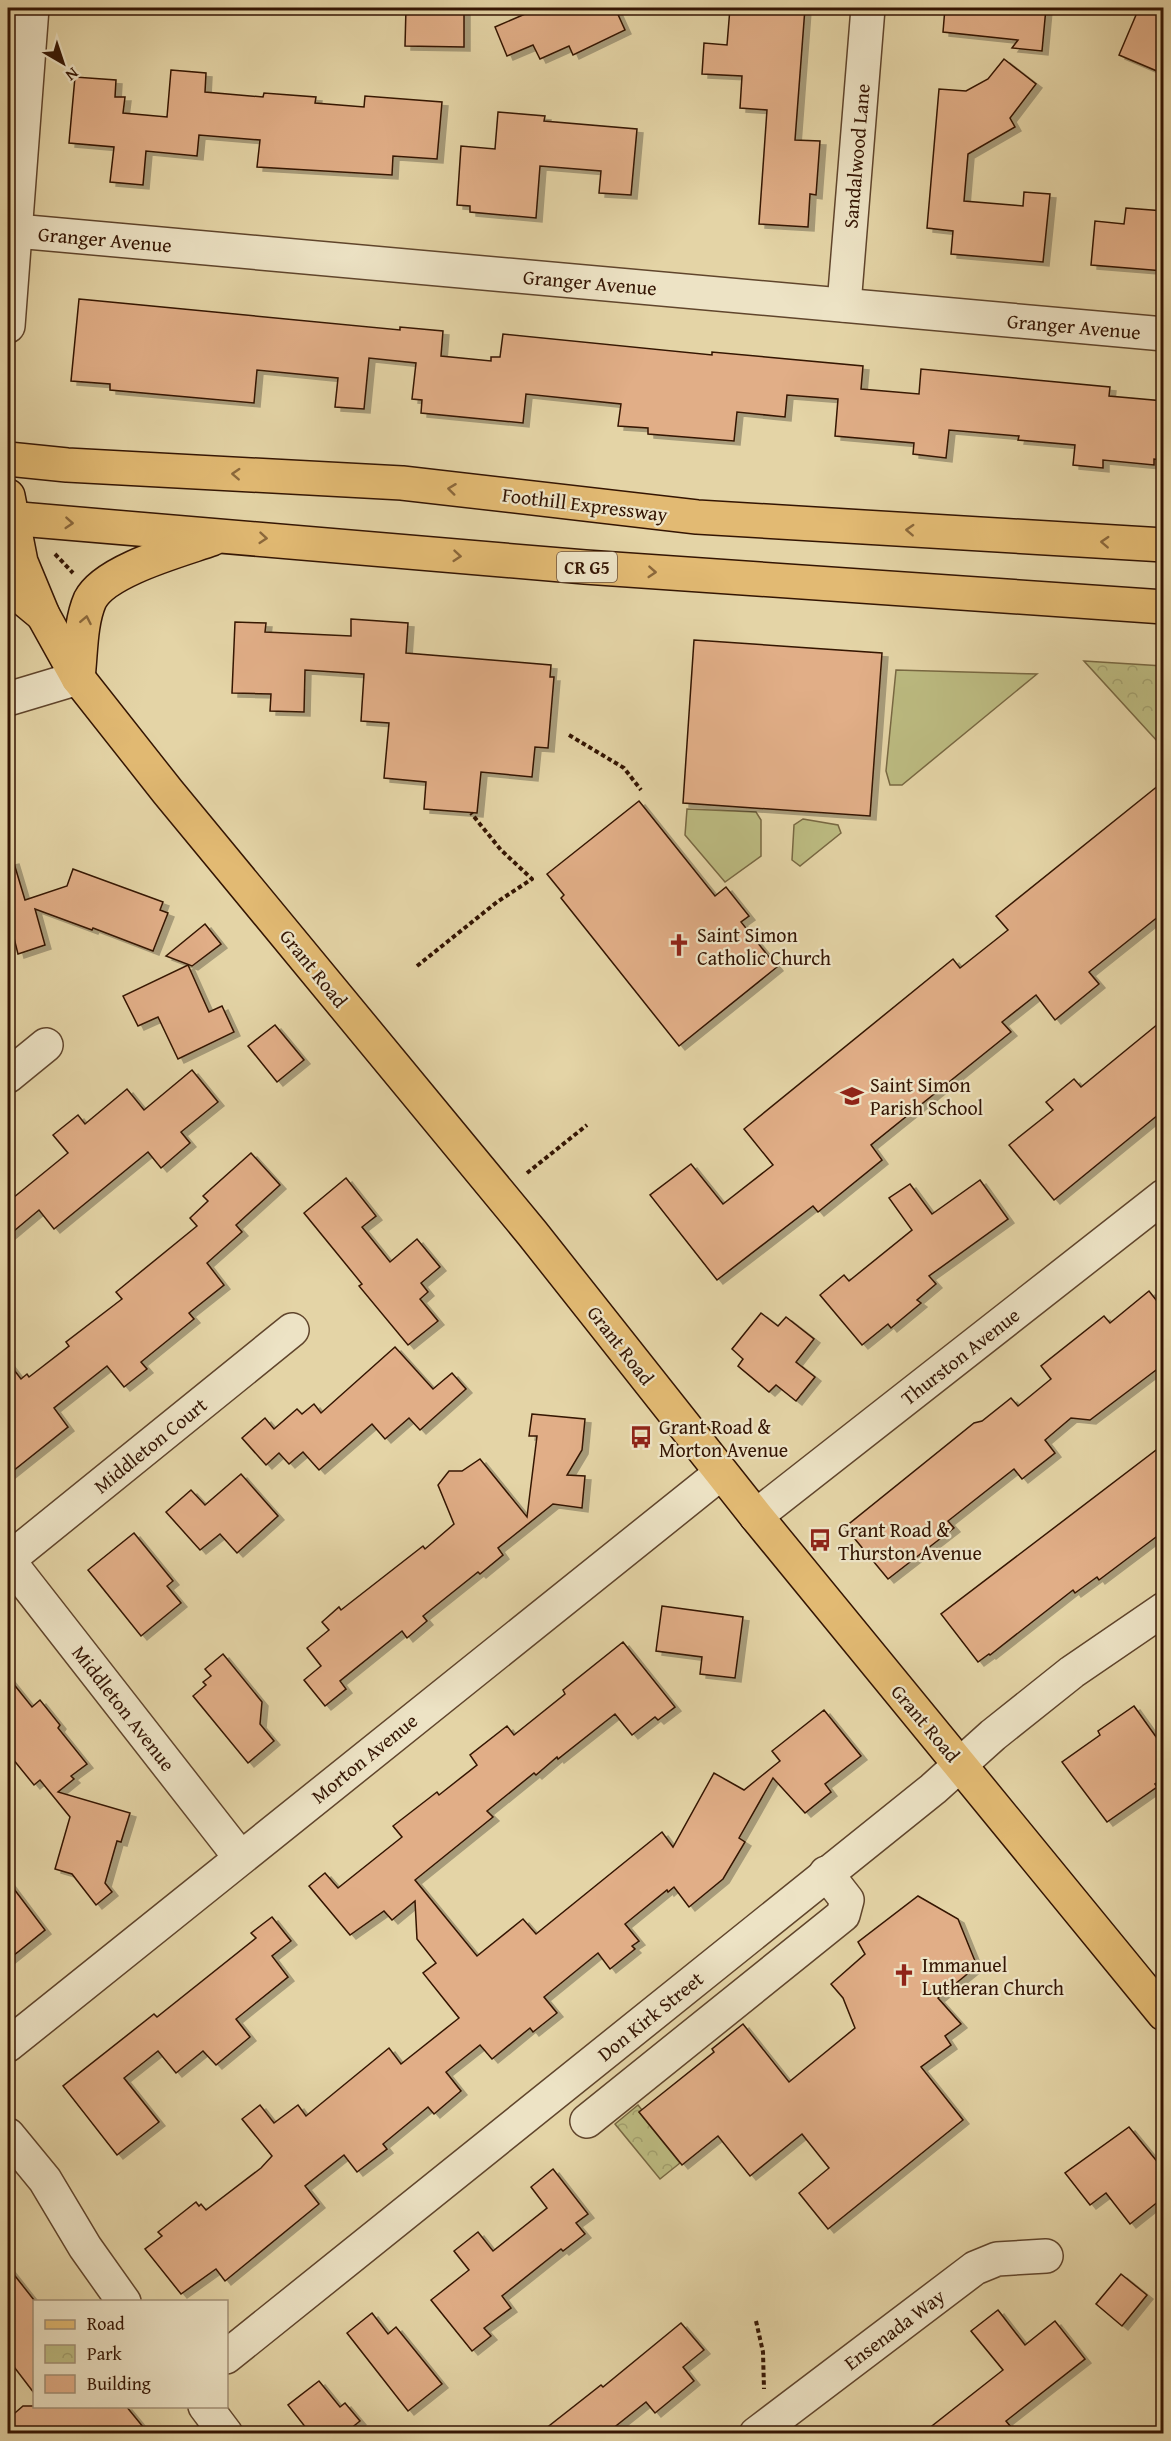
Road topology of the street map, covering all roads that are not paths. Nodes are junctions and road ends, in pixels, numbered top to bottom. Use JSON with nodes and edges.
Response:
{"nodes":[{"id":1,"x":32,"y":8,"type":"edge"},
{"id":2,"x":868,"y":8,"type":"edge"},
{"id":3,"x":16,"y":116,"type":"edge"},
{"id":4,"x":16,"y":231,"type":"junction"},
{"id":5,"x":844,"y":305,"type":"junction"},
{"id":6,"x":8,"y":326,"type":"edge"},
{"id":7,"x":1164,"y":334,"type":"edge"},
{"id":8,"x":8,"y":459,"type":"edge"},
{"id":9,"x":8,"y":510,"type":"edge"},
{"id":10,"x":224,"y":535,"type":"junction"},
{"id":11,"x":1164,"y":545,"type":"edge"},
{"id":12,"x":8,"y":586,"type":"edge"},
{"id":13,"x":1164,"y":607,"type":"edge"},
{"id":14,"x":43,"y":615,"type":"junction"},
{"id":15,"x":78,"y":678,"type":"junction"},
{"id":16,"x":8,"y":699,"type":"edge"},
{"id":17,"x":46,"y":1045,"type":"dead end"},
{"id":18,"x":8,"y":1076,"type":"edge"},
{"id":19,"x":1164,"y":1196,"type":"edge"},
{"id":20,"x":292,"y":1330,"type":"dead end"},
{"id":21,"x":721,"y":1473,"type":"junction"},
{"id":22,"x":756,"y":1516,"type":"junction"},
{"id":23,"x":8,"y":1560,"type":"edge"},
{"id":24,"x":1164,"y":1609,"type":"edge"},
{"id":25,"x":961,"y":1765,"type":"junction"},
{"id":26,"x":240,"y":1857,"type":"junction"},
{"id":27,"x":826,"y":1874,"type":"junction"},
{"id":28,"x":1164,"y":2014,"type":"edge"},
{"id":29,"x":8,"y":2045,"type":"edge"},
{"id":30,"x":587,"y":2121,"type":"dead end"},
{"id":31,"x":8,"y":2135,"type":"edge"},
{"id":32,"x":1046,"y":2256,"type":"dead end"},
{"id":33,"x":123,"y":2300,"type":"edge"},
{"id":34,"x":228,"y":2355,"type":"edge"},
{"id":35,"x":207,"y":2408,"type":"edge"},
{"id":36,"x":761,"y":2430,"type":"edge"},
{"id":37,"x":226,"y":2433,"type":"edge"}],
"edges":[{"from":1,"to":3,"type":"street"},
{"from":2,"to":5,"type":"street","name":"Sandalwood Lane"},
{"from":3,"to":4,"type":"street"},
{"from":4,"to":5,"type":"street","name":"Granger Avenue"},
{"from":4,"to":6,"type":"street"},
{"from":5,"to":7,"type":"street","name":"Granger Avenue"},
{"from":11,"to":8,"type":"main road","name":"Foothill Expressway","one_way":true},
{"from":9,"to":10,"type":"main road","number":"CR G5","one_way":true},
{"from":9,"to":14,"type":"main road","name":"Grant Road"},
{"from":10,"to":13,"type":"main road","number":"CR G5","one_way":true},
{"from":15,"to":10,"type":"main road","one_way":true},
{"from":12,"to":14,"type":"main road"},
{"from":14,"to":15,"type":"main road","name":"Grant Road"},
{"from":15,"to":16,"type":"street"},
{"from":15,"to":21,"type":"main road","name":"Grant Road"},
{"from":17,"to":18,"type":"street"},
{"from":19,"to":22,"type":"street","name":"Thurston Avenue"},
{"from":20,"to":23,"type":"street","name":"Middleton Court"},
{"from":21,"to":22,"type":"main road","name":"Grant Road"},
{"from":21,"to":26,"type":"street","name":"Morton Avenue"},
{"from":22,"to":25,"type":"main road","name":"Grant Road"},
{"from":23,"to":26,"type":"street","name":"Middleton Avenue"},
{"from":24,"to":25,"type":"street","name":"Don Kirk Street"},
{"from":25,"to":27,"type":"street","name":"Don Kirk Street"},
{"from":25,"to":28,"type":"main road","name":"Grant Road"},
{"from":26,"to":29,"type":"street","name":"Morton Avenue"},
{"from":27,"to":30,"type":"street"},
{"from":27,"to":34,"type":"street","name":"Don Kirk Street"},
{"from":31,"to":33,"type":"street"},
{"from":32,"to":36,"type":"street","name":"Ensenada Way"},
{"from":35,"to":37,"type":"street"}]}
